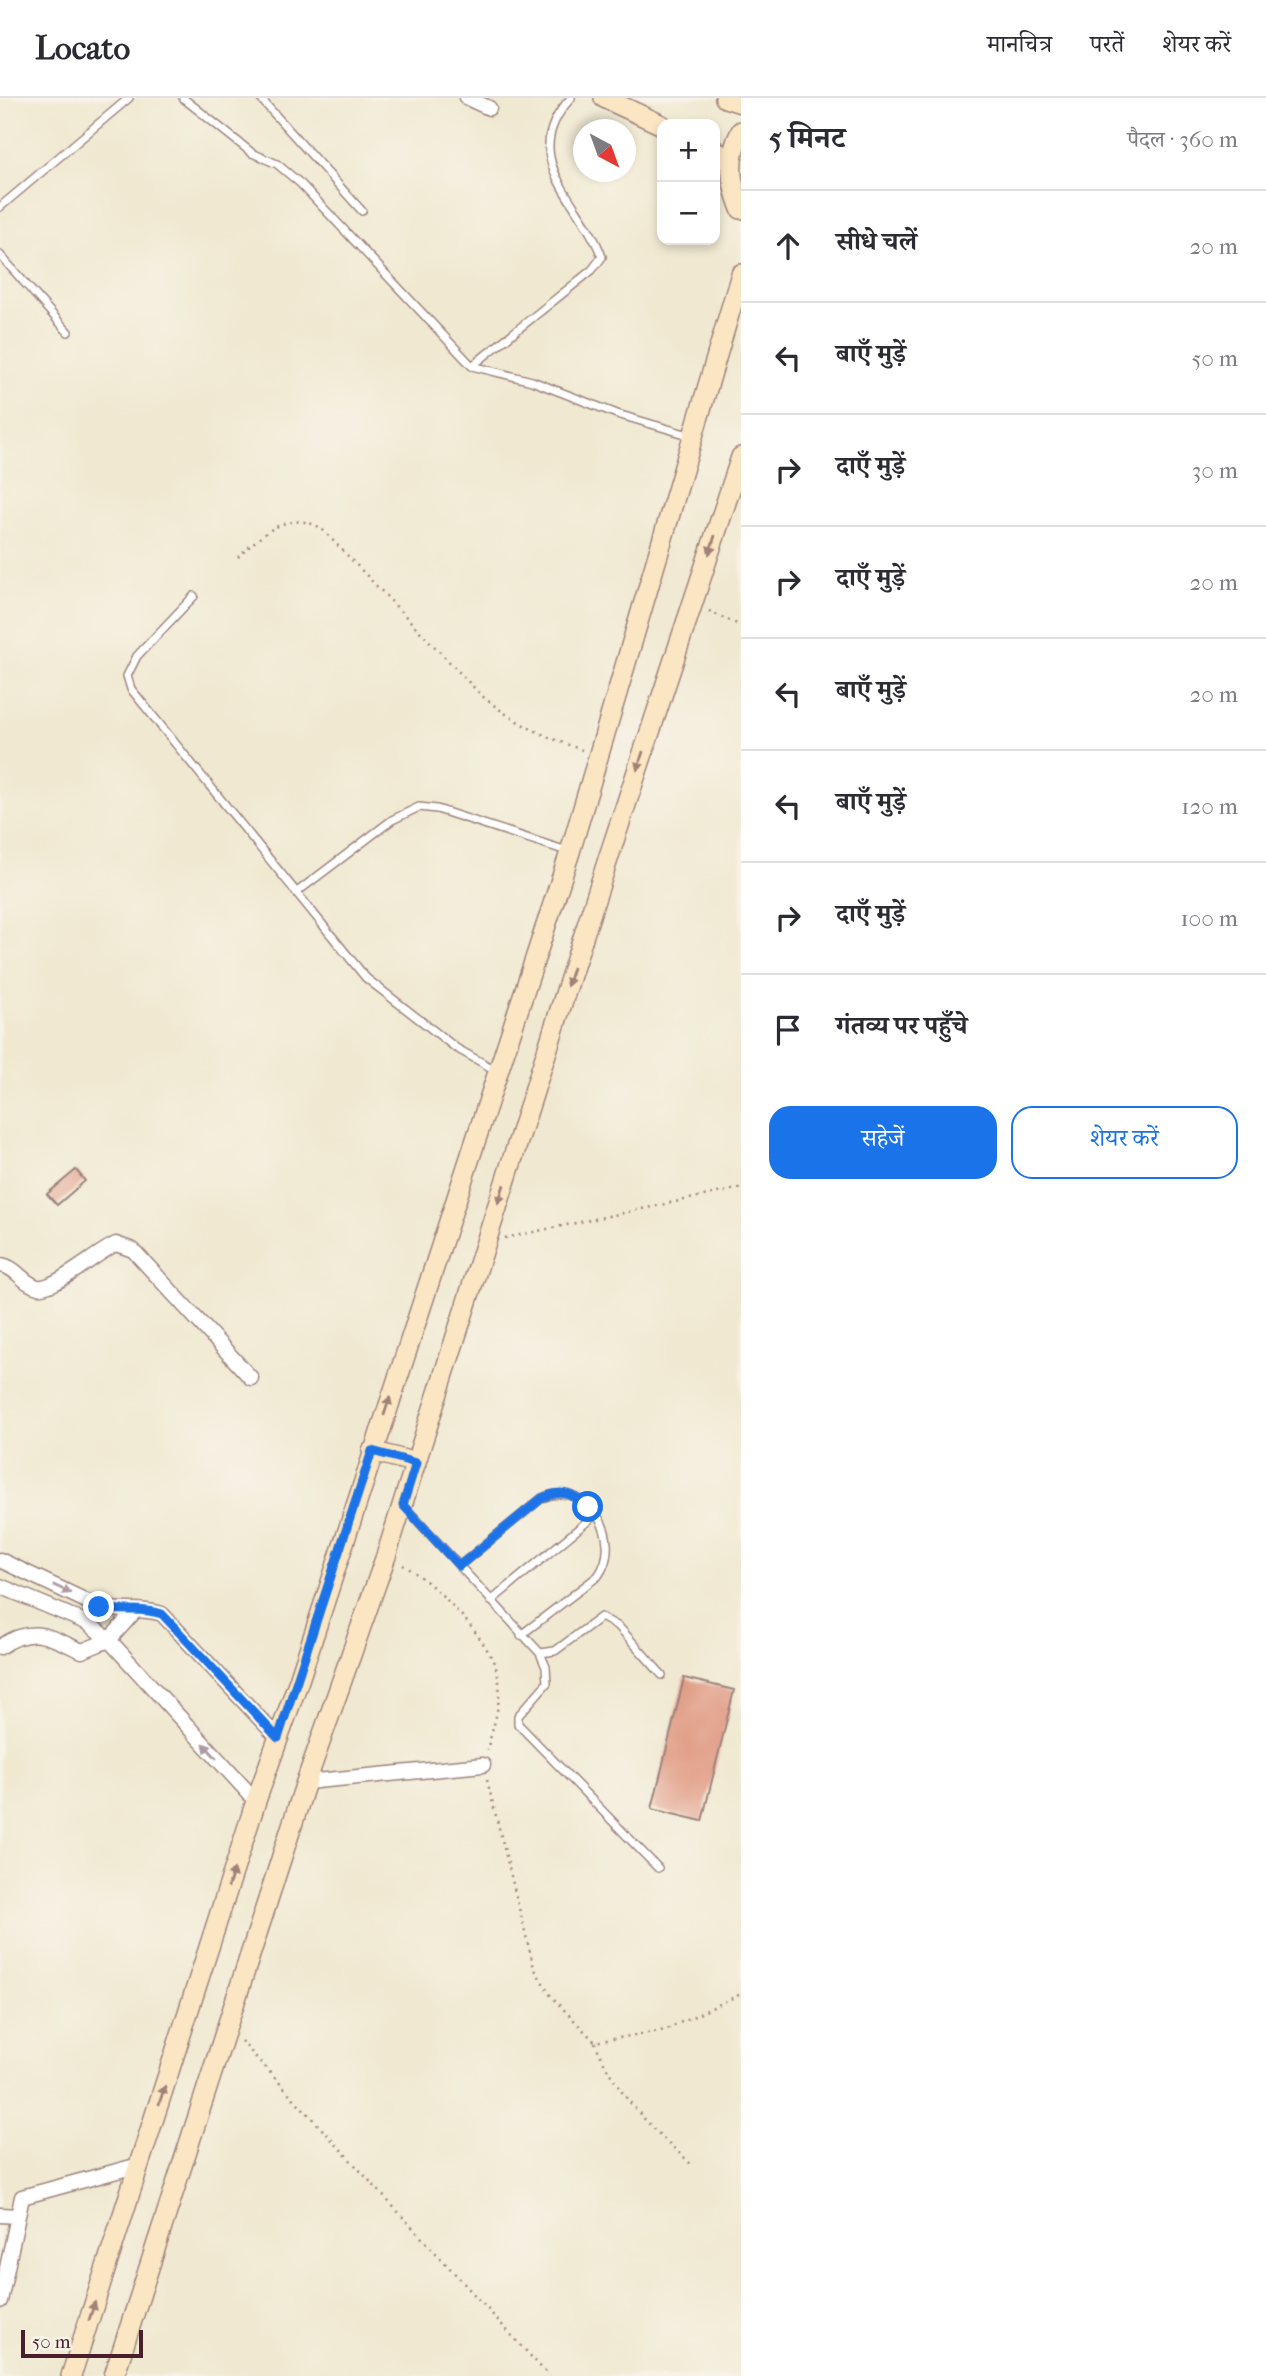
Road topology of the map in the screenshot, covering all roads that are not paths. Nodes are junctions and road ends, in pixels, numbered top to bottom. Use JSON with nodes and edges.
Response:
{"nodes":[{"id":1,"x":129,"y":98,"type":"edge"},
{"id":2,"x":183,"y":98,"type":"edge"},
{"id":3,"x":260,"y":98,"type":"edge"},
{"id":4,"x":467,"y":98,"type":"edge"},
{"id":5,"x":571,"y":98,"type":"edge"},
{"id":6,"x":604,"y":98,"type":"edge"},
{"id":7,"x":725,"y":98,"type":"edge"},
{"id":8,"x":741,"y":103,"type":"edge"},
{"id":9,"x":489,"y":108,"type":"dead end"},
{"id":10,"x":657,"y":123,"type":"edge"},
{"id":11,"x":741,"y":131,"type":"edge"},
{"id":12,"x":720,"y":155,"type":"edge"},
{"id":13,"x":730,"y":164,"type":"junction"},
{"id":14,"x":0,"y":207,"type":"edge"},
{"id":15,"x":741,"y":209,"type":"edge"},
{"id":16,"x":362,"y":211,"type":"dead end"},
{"id":17,"x":0,"y":255,"type":"edge"},
{"id":18,"x":741,"y":274,"type":"edge"},
{"id":19,"x":68,"y":332,"type":"dead end"},
{"id":20,"x":472,"y":366,"type":"junction"},
{"id":21,"x":693,"y":437,"type":"junction"},
{"id":22,"x":741,"y":457,"type":"edge"},
{"id":23,"x":194,"y":596,"type":"dead end"},
{"id":24,"x":570,"y":852,"type":"junction"},
{"id":25,"x":297,"y":892,"type":"junction"},
{"id":26,"x":498,"y":1071,"type":"junction"},
{"id":27,"x":0,"y":1265,"type":"edge"},
{"id":28,"x":251,"y":1378,"type":"dead end"},
{"id":29,"x":372,"y":1451,"type":"junction"},
{"id":30,"x":416,"y":1463,"type":"junction"},
{"id":31,"x":403,"y":1505,"type":"junction"},
{"id":32,"x":595,"y":1515,"type":"junction"},
{"id":33,"x":0,"y":1560,"type":"edge"},
{"id":34,"x":459,"y":1566,"type":"junction"},
{"id":35,"x":0,"y":1586,"type":"edge"},
{"id":36,"x":491,"y":1601,"type":"junction"},
{"id":37,"x":135,"y":1611,"type":"junction"},
{"id":38,"x":522,"y":1635,"type":"junction"},
{"id":39,"x":109,"y":1640,"type":"junction"},
{"id":40,"x":0,"y":1647,"type":"edge"},
{"id":41,"x":540,"y":1653,"type":"junction"},
{"id":42,"x":662,"y":1675,"type":"dead end"},
{"id":43,"x":278,"y":1738,"type":"junction"},
{"id":44,"x":483,"y":1765,"type":"road end"},
{"id":45,"x":306,"y":1782,"type":"junction"},
{"id":46,"x":256,"y":1801,"type":"junction"},
{"id":47,"x":658,"y":1868,"type":"dead end"},
{"id":48,"x":139,"y":2165,"type":"junction"},
{"id":49,"x":0,"y":2215,"type":"edge"},
{"id":50,"x":18,"y":2216,"type":"junction"},
{"id":51,"x":0,"y":2301,"type":"edge"},
{"id":52,"x":71,"y":2376,"type":"edge"},
{"id":53,"x":114,"y":2376,"type":"edge"}],
"edges":[{"from":1,"to":14,"type":"lane"},
{"from":2,"to":20,"type":"lane"},
{"from":3,"to":16,"type":"lane"},
{"from":4,"to":9,"type":"street"},
{"from":5,"to":20,"type":"lane"},
{"from":6,"to":10,"type":"street"},
{"from":7,"to":8,"type":"street"},
{"from":11,"to":13,"type":"street"},
{"from":12,"to":13,"type":"street"},
{"from":13,"to":15,"type":"street"},
{"from":17,"to":19,"type":"lane"},
{"from":18,"to":21,"type":"street"},
{"from":20,"to":21,"type":"lane"},
{"from":21,"to":24,"type":"street"},
{"from":22,"to":30,"type":"street","one_way":true},
{"from":23,"to":25,"type":"lane"},
{"from":24,"to":25,"type":"lane"},
{"from":24,"to":26,"type":"street"},
{"from":25,"to":26,"type":"lane"},
{"from":29,"to":26,"type":"street","one_way":true},
{"from":27,"to":28,"type":"street"},
{"from":29,"to":30,"type":"street"},
{"from":29,"to":43,"type":"street"},
{"from":30,"to":31,"type":"street"},
{"from":31,"to":34,"type":"lane"},
{"from":31,"to":45,"type":"street"},
{"from":32,"to":34,"type":"lane"},
{"from":32,"to":36,"type":"lane"},
{"from":32,"to":38,"type":"lane"},
{"from":33,"to":37,"type":"street","one_way":true},
{"from":34,"to":36,"type":"lane"},
{"from":35,"to":39,"type":"street"},
{"from":36,"to":38,"type":"lane"},
{"from":37,"to":39,"type":"street"},
{"from":37,"to":43,"type":"street"},
{"from":38,"to":41,"type":"lane"},
{"from":39,"to":40,"type":"street"},
{"from":46,"to":39,"type":"street","one_way":true},
{"from":41,"to":42,"type":"lane"},
{"from":41,"to":47,"type":"lane"},
{"from":43,"to":46,"type":"street"},
{"from":44,"to":45,"type":"street"},
{"from":45,"to":53,"type":"street"},
{"from":48,"to":46,"type":"street","one_way":true},
{"from":48,"to":50,"type":"street"},
{"from":52,"to":48,"type":"street","one_way":true},
{"from":49,"to":50,"type":"street"},
{"from":50,"to":51,"type":"street"}]}
